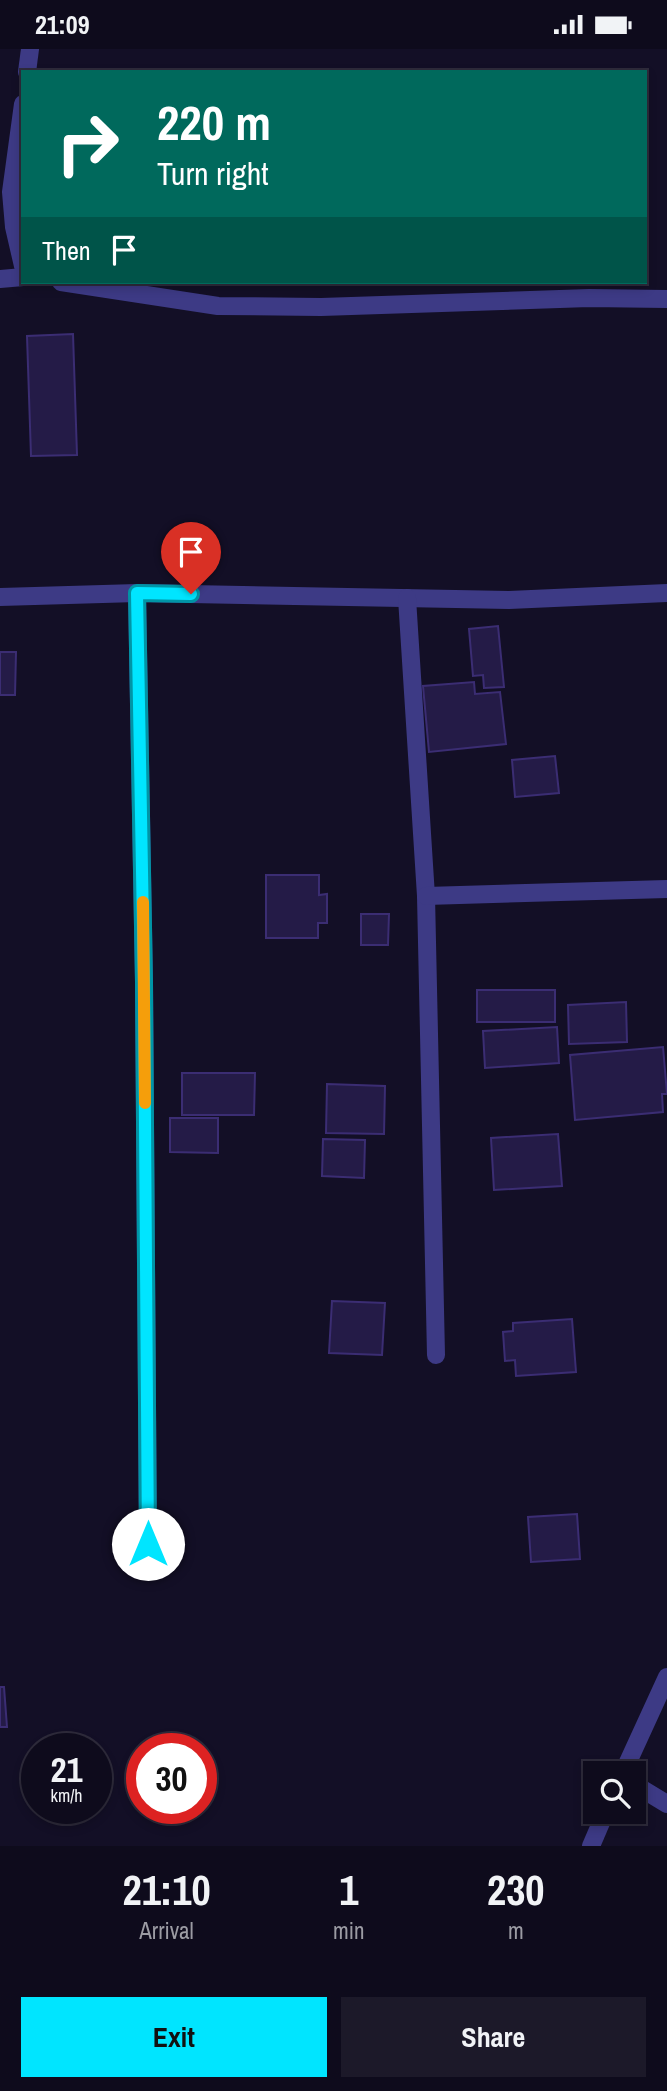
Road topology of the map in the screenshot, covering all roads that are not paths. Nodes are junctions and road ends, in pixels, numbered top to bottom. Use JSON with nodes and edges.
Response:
{"nodes":[{"id":1,"x":30,"y":49,"type":"edge"},
{"id":2,"x":27,"y":70,"type":"edge"},
{"id":3,"x":21,"y":118,"type":"edge"},
{"id":4,"x":21,"y":257,"type":"edge"},
{"id":5,"x":21,"y":277,"type":"edge"},
{"id":6,"x":0,"y":279,"type":"edge"},
{"id":7,"x":74,"y":284,"type":"edge"},
{"id":8,"x":667,"y":299,"type":"edge"},
{"id":9,"x":137,"y":593,"type":"junction"},
{"id":10,"x":667,"y":593,"type":"edge"},
{"id":11,"x":0,"y":597,"type":"edge"},
{"id":12,"x":407,"y":598,"type":"junction"},
{"id":13,"x":667,"y":889,"type":"edge"},
{"id":14,"x":426,"y":896,"type":"junction"},
{"id":15,"x":436,"y":1355,"type":"dead end"},
{"id":16,"x":148,"y":1544,"type":"dead end"},
{"id":17,"x":667,"y":1677,"type":"edge"},
{"id":18,"x":628,"y":1761,"type":"edge"},
{"id":19,"x":646,"y":1791,"type":"edge"},
{"id":20,"x":667,"y":1804,"type":"edge"},
{"id":21,"x":600,"y":1824,"type":"edge"},
{"id":22,"x":591,"y":1846,"type":"edge"}],
"edges":[{"from":1,"to":2,"type":"street"},
{"from":3,"to":4,"type":"street"},
{"from":5,"to":6,"type":"street"},
{"from":7,"to":8,"type":"street"},
{"from":9,"to":11,"type":"street"},
{"from":9,"to":12,"type":"street"},
{"from":9,"to":16,"type":"street"},
{"from":10,"to":12,"type":"street"},
{"from":12,"to":14,"type":"street"},
{"from":13,"to":14,"type":"street"},
{"from":14,"to":15,"type":"street"},
{"from":17,"to":18,"type":"street"},
{"from":19,"to":20,"type":"street"},
{"from":21,"to":22,"type":"street"}]}
